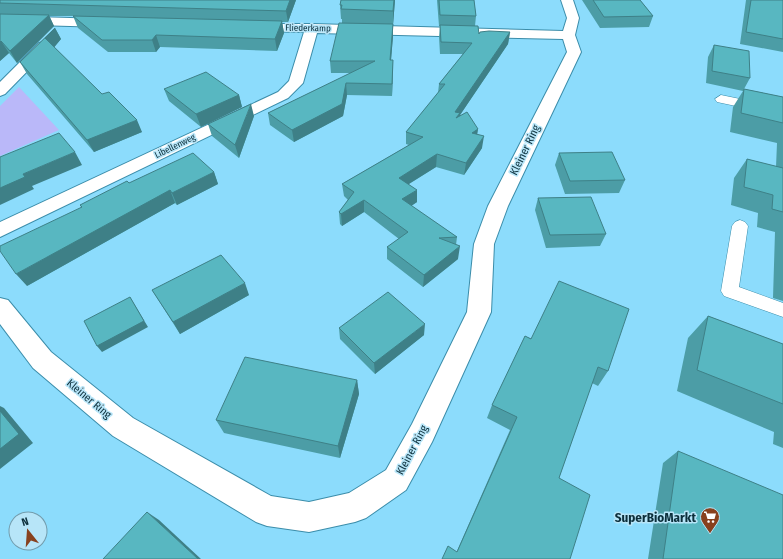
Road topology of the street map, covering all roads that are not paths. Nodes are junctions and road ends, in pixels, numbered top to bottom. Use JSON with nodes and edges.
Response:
{"nodes":[{"id":1,"x":567,"y":0,"type":"edge"},
{"id":2,"x":0,"y":20,"type":"edge"},
{"id":3,"x":69,"y":22,"type":"junction"},
{"id":4,"x":116,"y":23,"type":"edge"},
{"id":5,"x":241,"y":26,"type":"edge"},
{"id":6,"x":312,"y":28,"type":"junction"},
{"id":7,"x":568,"y":35,"type":"junction"},
{"id":8,"x":0,"y":91,"type":"edge"},
{"id":9,"x":721,"y":99,"type":"dead end"},
{"id":10,"x":783,"y":112,"type":"edge"},
{"id":11,"x":740,"y":226,"type":"dead end"},
{"id":12,"x":0,"y":230,"type":"edge"},
{"id":13,"x":0,"y":307,"type":"edge"},
{"id":14,"x":783,"y":310,"type":"edge"}],
"edges":[{"from":1,"to":7,"type":"street","name":"Kleiner Ring"},
{"from":2,"to":3,"type":"street"},
{"from":3,"to":4,"type":"street"},
{"from":3,"to":8,"type":"street"},
{"from":5,"to":6,"type":"street","name":"Fliederkamp"},
{"from":6,"to":7,"type":"street","name":"Fliederkamp"},
{"from":6,"to":12,"type":"street","name":"Libellenweg"},
{"from":7,"to":13,"type":"street","name":"Kleiner Ring"},
{"from":9,"to":10,"type":"lane"},
{"from":11,"to":14,"type":"lane"}]}
